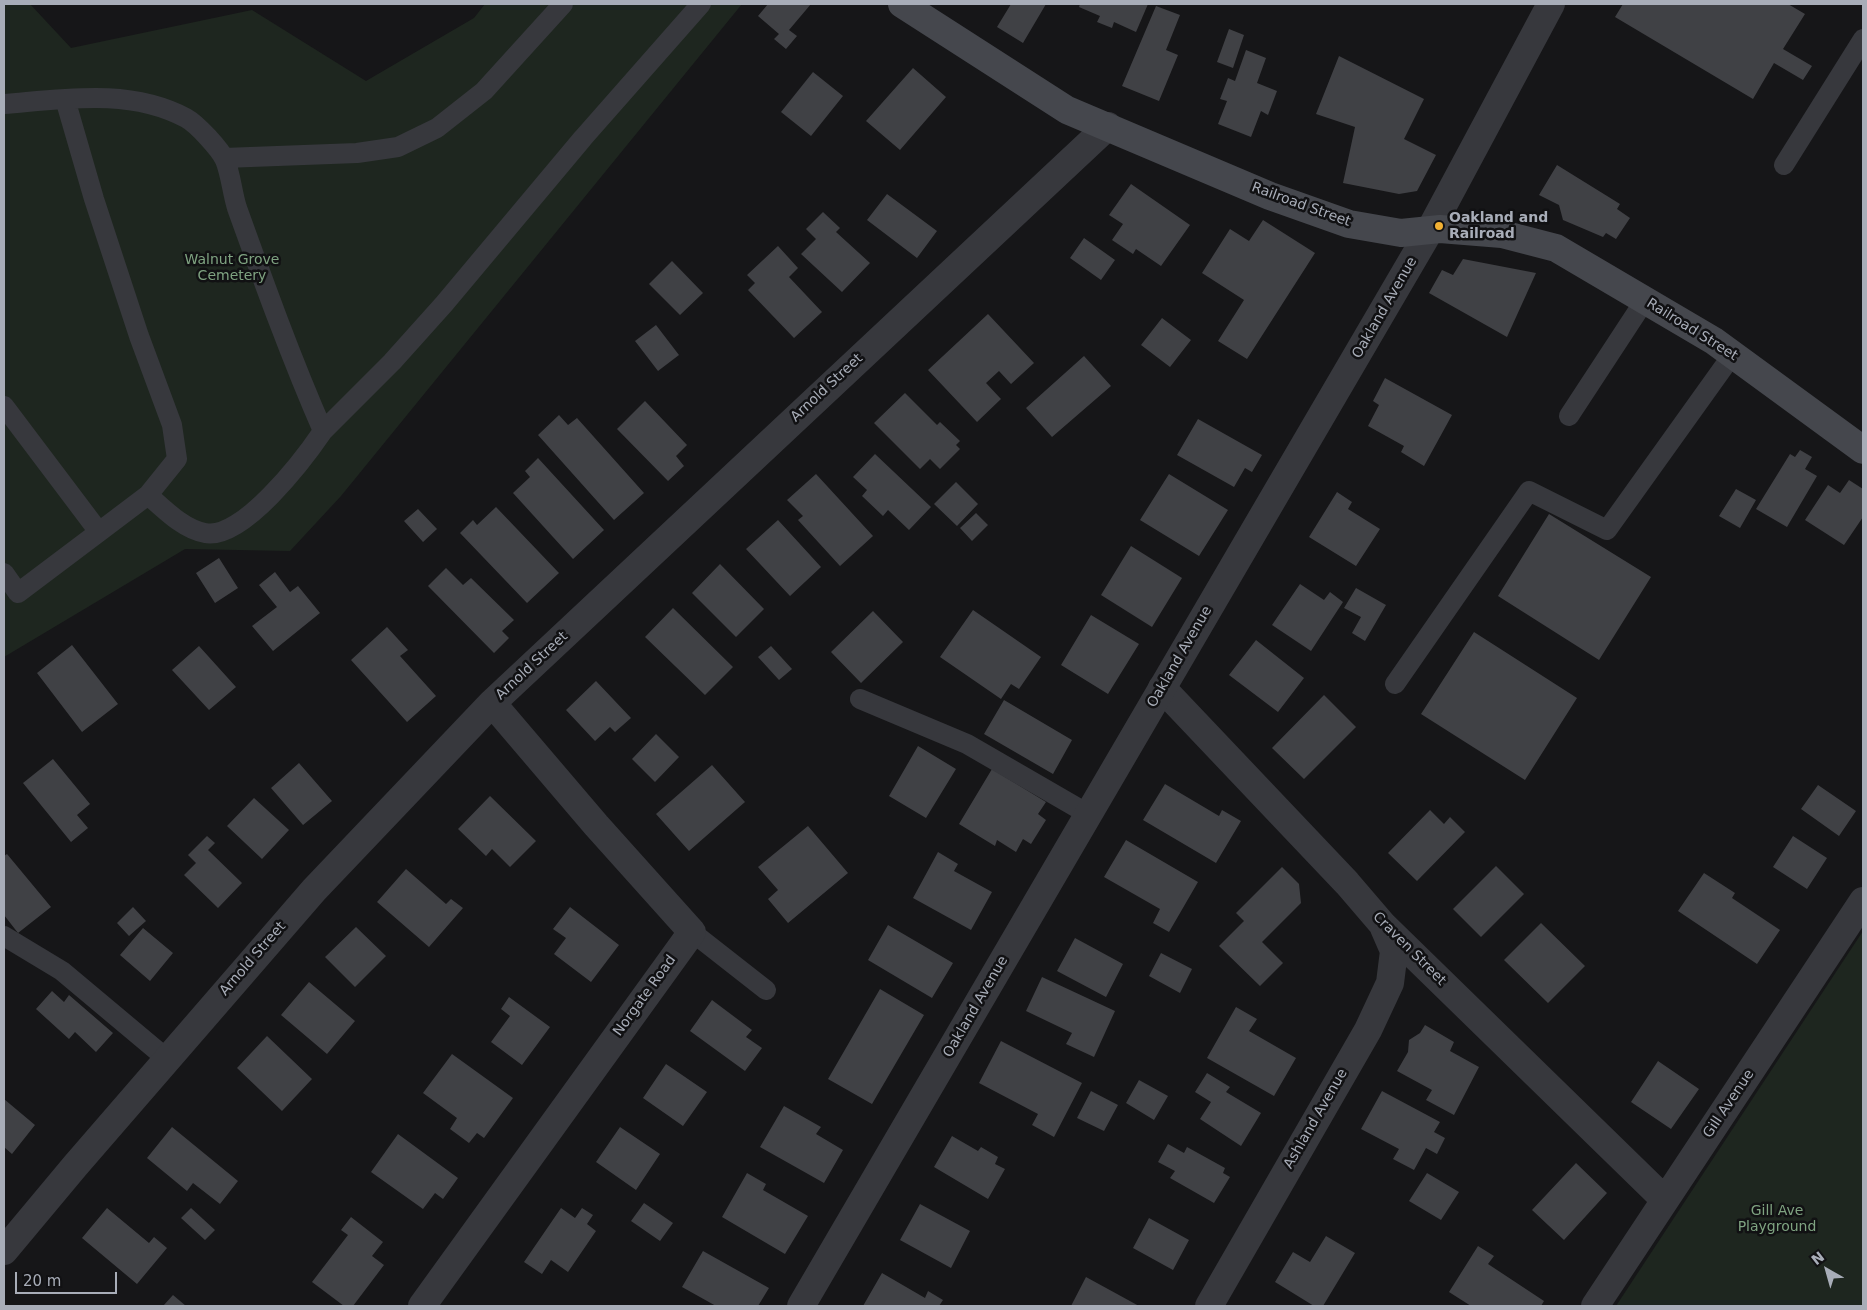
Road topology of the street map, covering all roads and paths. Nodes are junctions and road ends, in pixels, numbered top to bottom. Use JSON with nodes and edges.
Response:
{"nodes":[{"id":1,"x":563,"y":4,"type":"edge"},
{"id":2,"x":701,"y":4,"type":"edge"},
{"id":3,"x":902,"y":4,"type":"edge"},
{"id":4,"x":1551,"y":4,"type":"edge"},
{"id":5,"x":1863,"y":38,"type":"edge"},
{"id":6,"x":65,"y":99,"type":"junction"},
{"id":7,"x":4,"y":104,"type":"edge"},
{"id":8,"x":1108,"y":126,"type":"junction"},
{"id":9,"x":224,"y":158,"type":"junction"},
{"id":10,"x":1784,"y":165,"type":"dead end"},
{"id":11,"x":1430,"y":230,"type":"junction"},
{"id":12,"x":1645,"y":300,"type":"junction"},
{"id":13,"x":1733,"y":354,"type":"junction"},
{"id":14,"x":4,"y":406,"type":"edge"},
{"id":15,"x":1569,"y":416,"type":"dead end"},
{"id":16,"x":323,"y":431,"type":"junction"},
{"id":17,"x":1863,"y":450,"type":"edge"},
{"id":18,"x":148,"y":495,"type":"junction"},
{"id":19,"x":99,"y":532,"type":"junction"},
{"id":20,"x":4,"y":573,"type":"edge"},
{"id":21,"x":11,"y":599,"type":"edge"},
{"id":22,"x":1395,"y":684,"type":"dead end"},
{"id":23,"x":1162,"y":688,"type":"junction"},
{"id":24,"x":860,"y":699,"type":"dead end"},
{"id":25,"x":492,"y":703,"type":"junction"},
{"id":26,"x":1088,"y":814,"type":"junction"},
{"id":27,"x":1863,"y":901,"type":"edge"},
{"id":28,"x":1383,"y":925,"type":"junction"},
{"id":29,"x":692,"y":932,"type":"junction"},
{"id":30,"x":4,"y":936,"type":"edge"},
{"id":31,"x":766,"y":990,"type":"dead end"},
{"id":32,"x":167,"y":1059,"type":"junction"},
{"id":33,"x":1665,"y":1200,"type":"junction"},
{"id":34,"x":4,"y":1251,"type":"edge"},
{"id":35,"x":422,"y":1306,"type":"edge"},
{"id":36,"x":801,"y":1306,"type":"edge"},
{"id":37,"x":1209,"y":1306,"type":"edge"},
{"id":38,"x":1594,"y":1306,"type":"edge"}],
"edges":[{"from":1,"to":9,"type":"lane"},
{"from":2,"to":16,"type":"lane"},
{"from":3,"to":8,"type":"main road","name":"Railroad Street"},
{"from":4,"to":11,"type":"street","name":"Oakland Avenue"},
{"from":5,"to":10,"type":"lane"},
{"from":6,"to":7,"type":"lane"},
{"from":6,"to":9,"type":"lane"},
{"from":6,"to":18,"type":"lane"},
{"from":8,"to":11,"type":"main road","name":"Railroad Street"},
{"from":8,"to":25,"type":"street","name":"Arnold Street"},
{"from":9,"to":16,"type":"lane"},
{"from":11,"to":12,"type":"main road","name":"Railroad Street"},
{"from":11,"to":23,"type":"street","name":"Oakland Avenue"},
{"from":12,"to":13,"type":"main road","name":"Railroad Street"},
{"from":12,"to":15,"type":"lane"},
{"from":13,"to":17,"type":"main road","name":"Railroad Street"},
{"from":13,"to":22,"type":"lane"},
{"from":14,"to":19,"type":"lane"},
{"from":16,"to":18,"type":"lane"},
{"from":18,"to":19,"type":"lane"},
{"from":19,"to":21,"type":"lane"},
{"from":20,"to":21,"type":"lane"},
{"from":23,"to":26,"type":"street","name":"Oakland Avenue"},
{"from":23,"to":28,"type":"street","name":"Craven Street"},
{"from":24,"to":26,"type":"lane"},
{"from":25,"to":29,"type":"street"},
{"from":25,"to":32,"type":"street","name":"Arnold Street"},
{"from":26,"to":36,"type":"street","name":"Oakland Avenue"},
{"from":27,"to":33,"type":"street","name":"Gill Avenue"},
{"from":28,"to":33,"type":"street","name":"Craven Street"},
{"from":28,"to":37,"type":"street","name":"Ashland Avenue"},
{"from":29,"to":31,"type":"lane"},
{"from":29,"to":35,"type":"street","name":"Norgate Road"},
{"from":30,"to":32,"type":"lane"},
{"from":32,"to":34,"type":"street","name":"Arnold Street"},
{"from":33,"to":38,"type":"street","name":"Gill Avenue"}]}
